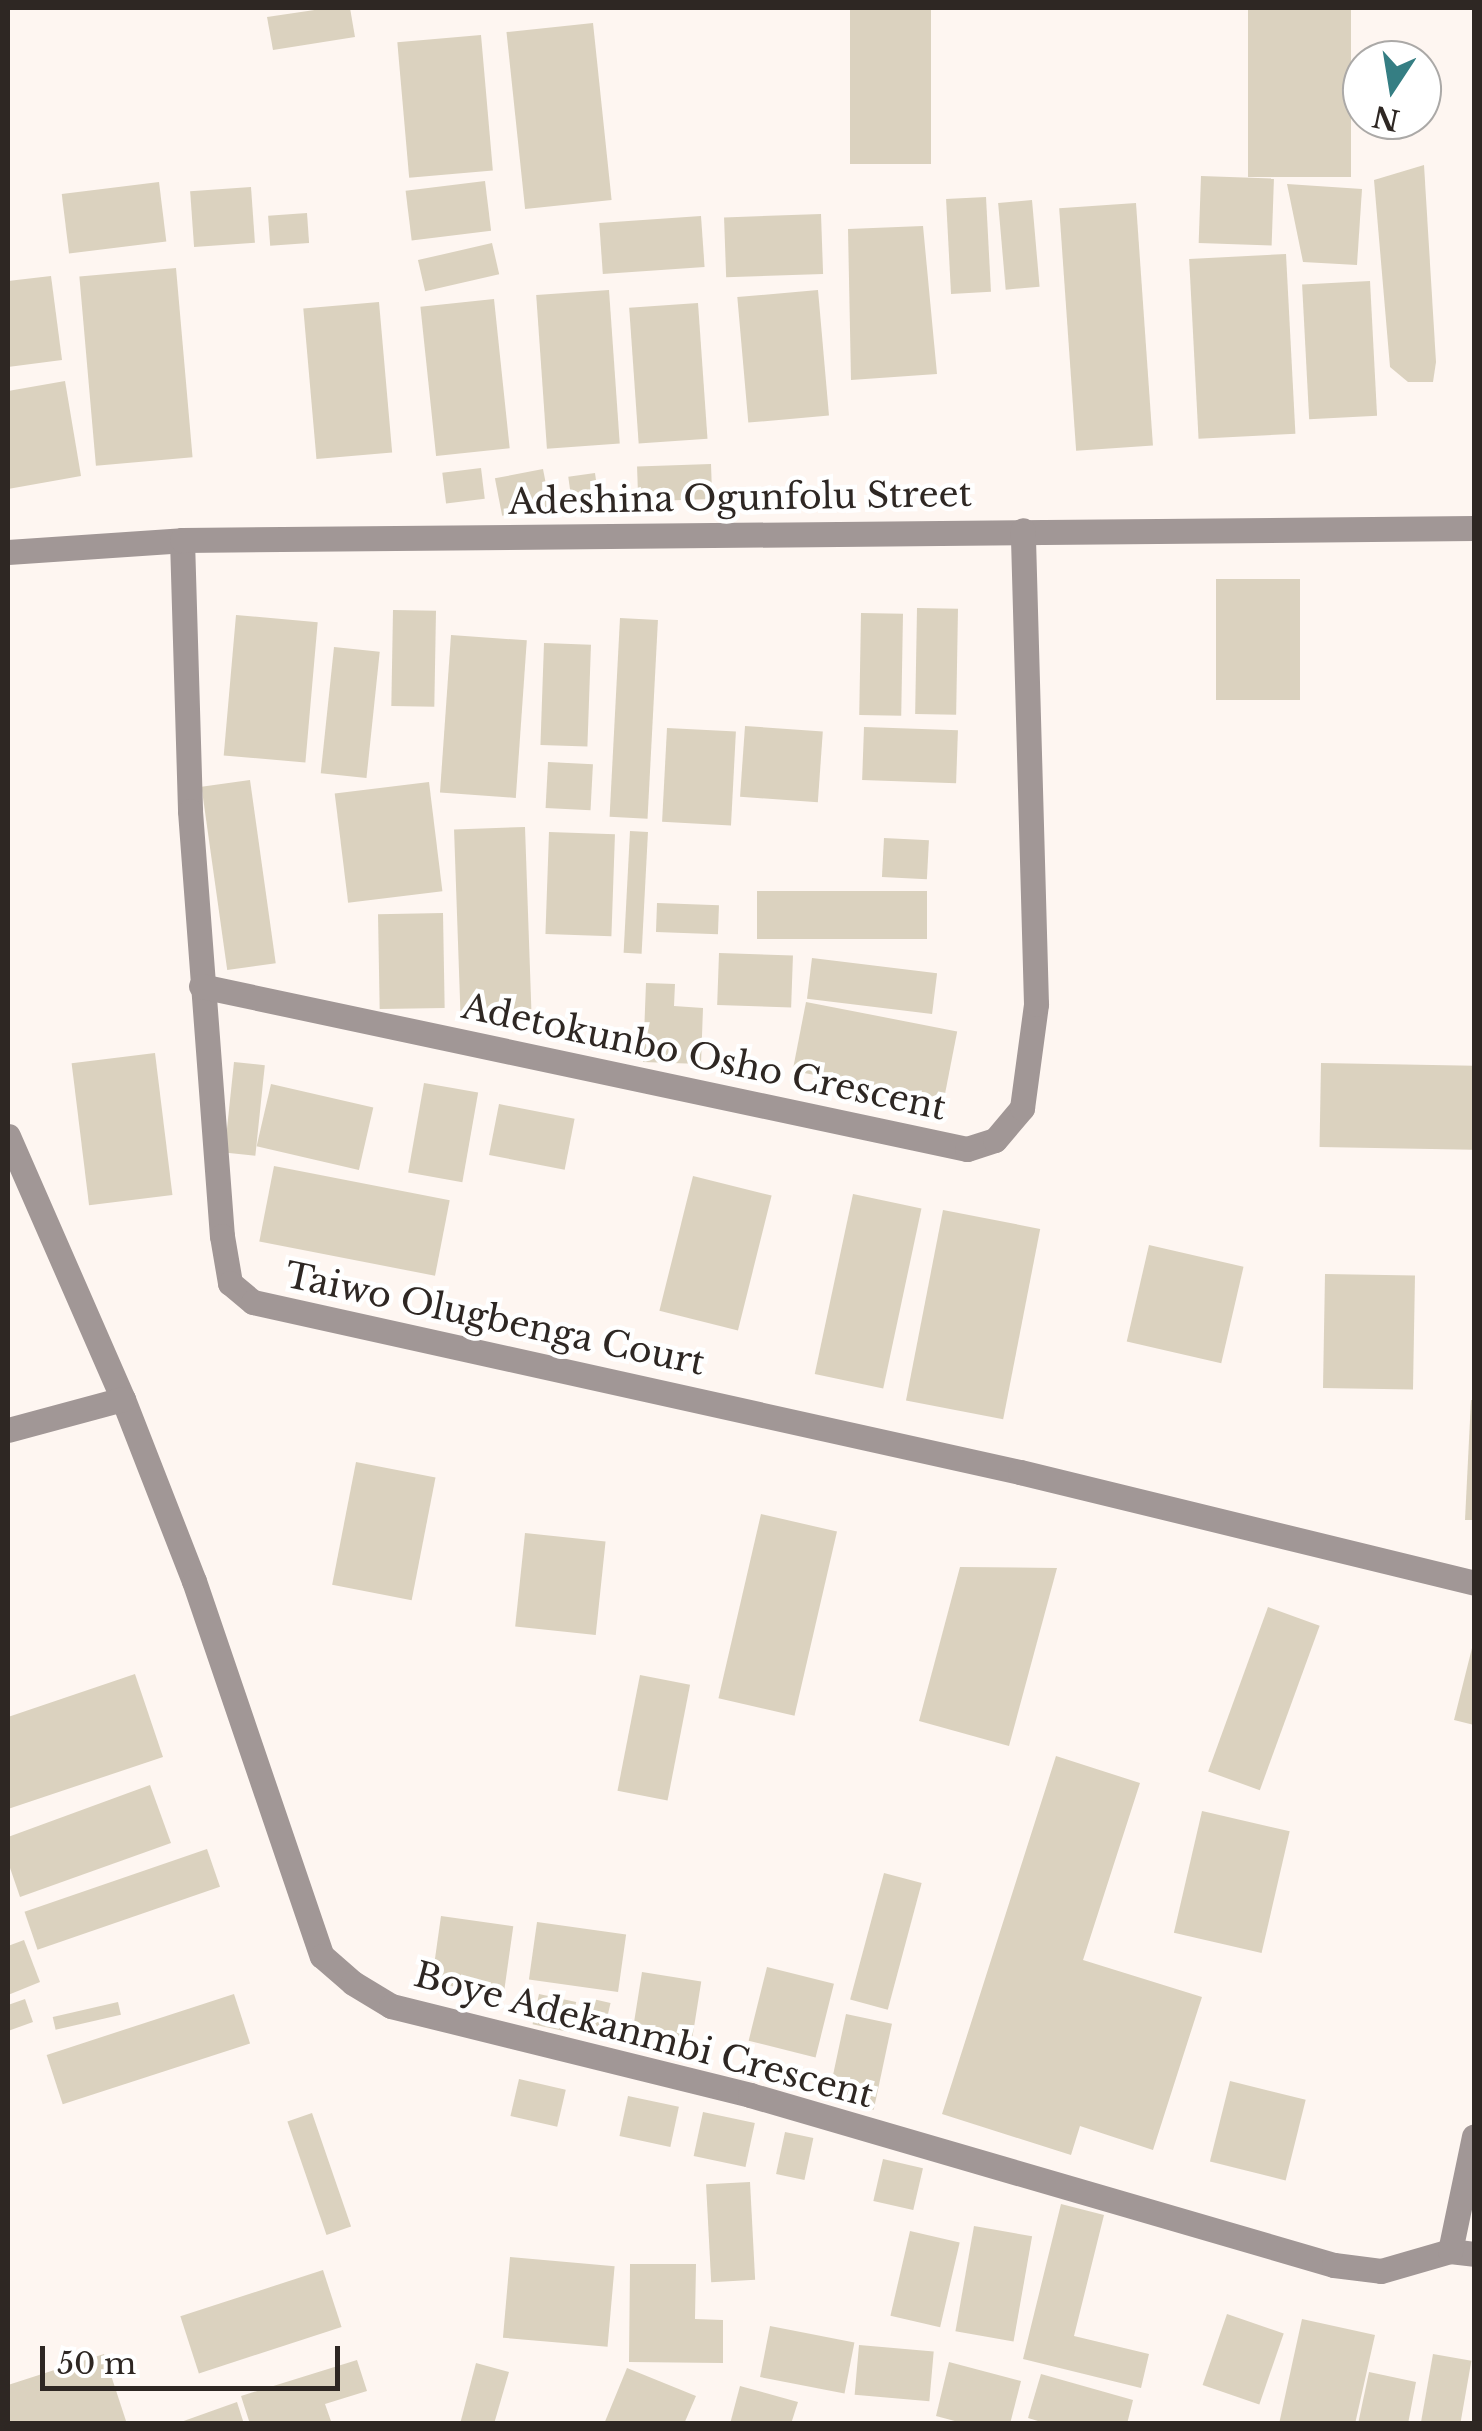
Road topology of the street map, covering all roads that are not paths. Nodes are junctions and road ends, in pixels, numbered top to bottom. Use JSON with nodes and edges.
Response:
{"nodes":[{"id":1,"x":1474,"y":528,"type":"edge"},
{"id":2,"x":1023,"y":530,"type":"junction"},
{"id":3,"x":182,"y":540,"type":"junction"},
{"id":4,"x":8,"y":552,"type":"edge"},
{"id":5,"x":201,"y":986,"type":"junction"},
{"id":6,"x":8,"y":1136,"type":"edge"},
{"id":7,"x":123,"y":1398,"type":"junction"},
{"id":8,"x":8,"y":1430,"type":"edge"},
{"id":9,"x":1474,"y":1583,"type":"edge"},
{"id":10,"x":1474,"y":2136,"type":"edge"},
{"id":11,"x":1462,"y":2253,"type":"edge"}],
"edges":[{"from":1,"to":2,"type":"street","name":"Adeshina Ogunfolu Street"},
{"from":2,"to":3,"type":"street","name":"Adeshina Ogunfolu Street"},
{"from":2,"to":5,"type":"street","name":"Adetokunbo Osho Crescent"},
{"from":3,"to":4,"type":"street","name":"Adeshina Ogunfolu Street"},
{"from":3,"to":5,"type":"street","name":"Taiwo Olugbenga Court"},
{"from":5,"to":9,"type":"street","name":"Taiwo Olugbenga Court"},
{"from":6,"to":7,"type":"street","name":"Boye Adekanmbi Crescent"},
{"from":7,"to":8,"type":"street"},
{"from":7,"to":11,"type":"street","name":"Boye Adekanmbi Crescent"},
{"from":10,"to":11,"type":"street"}]}
